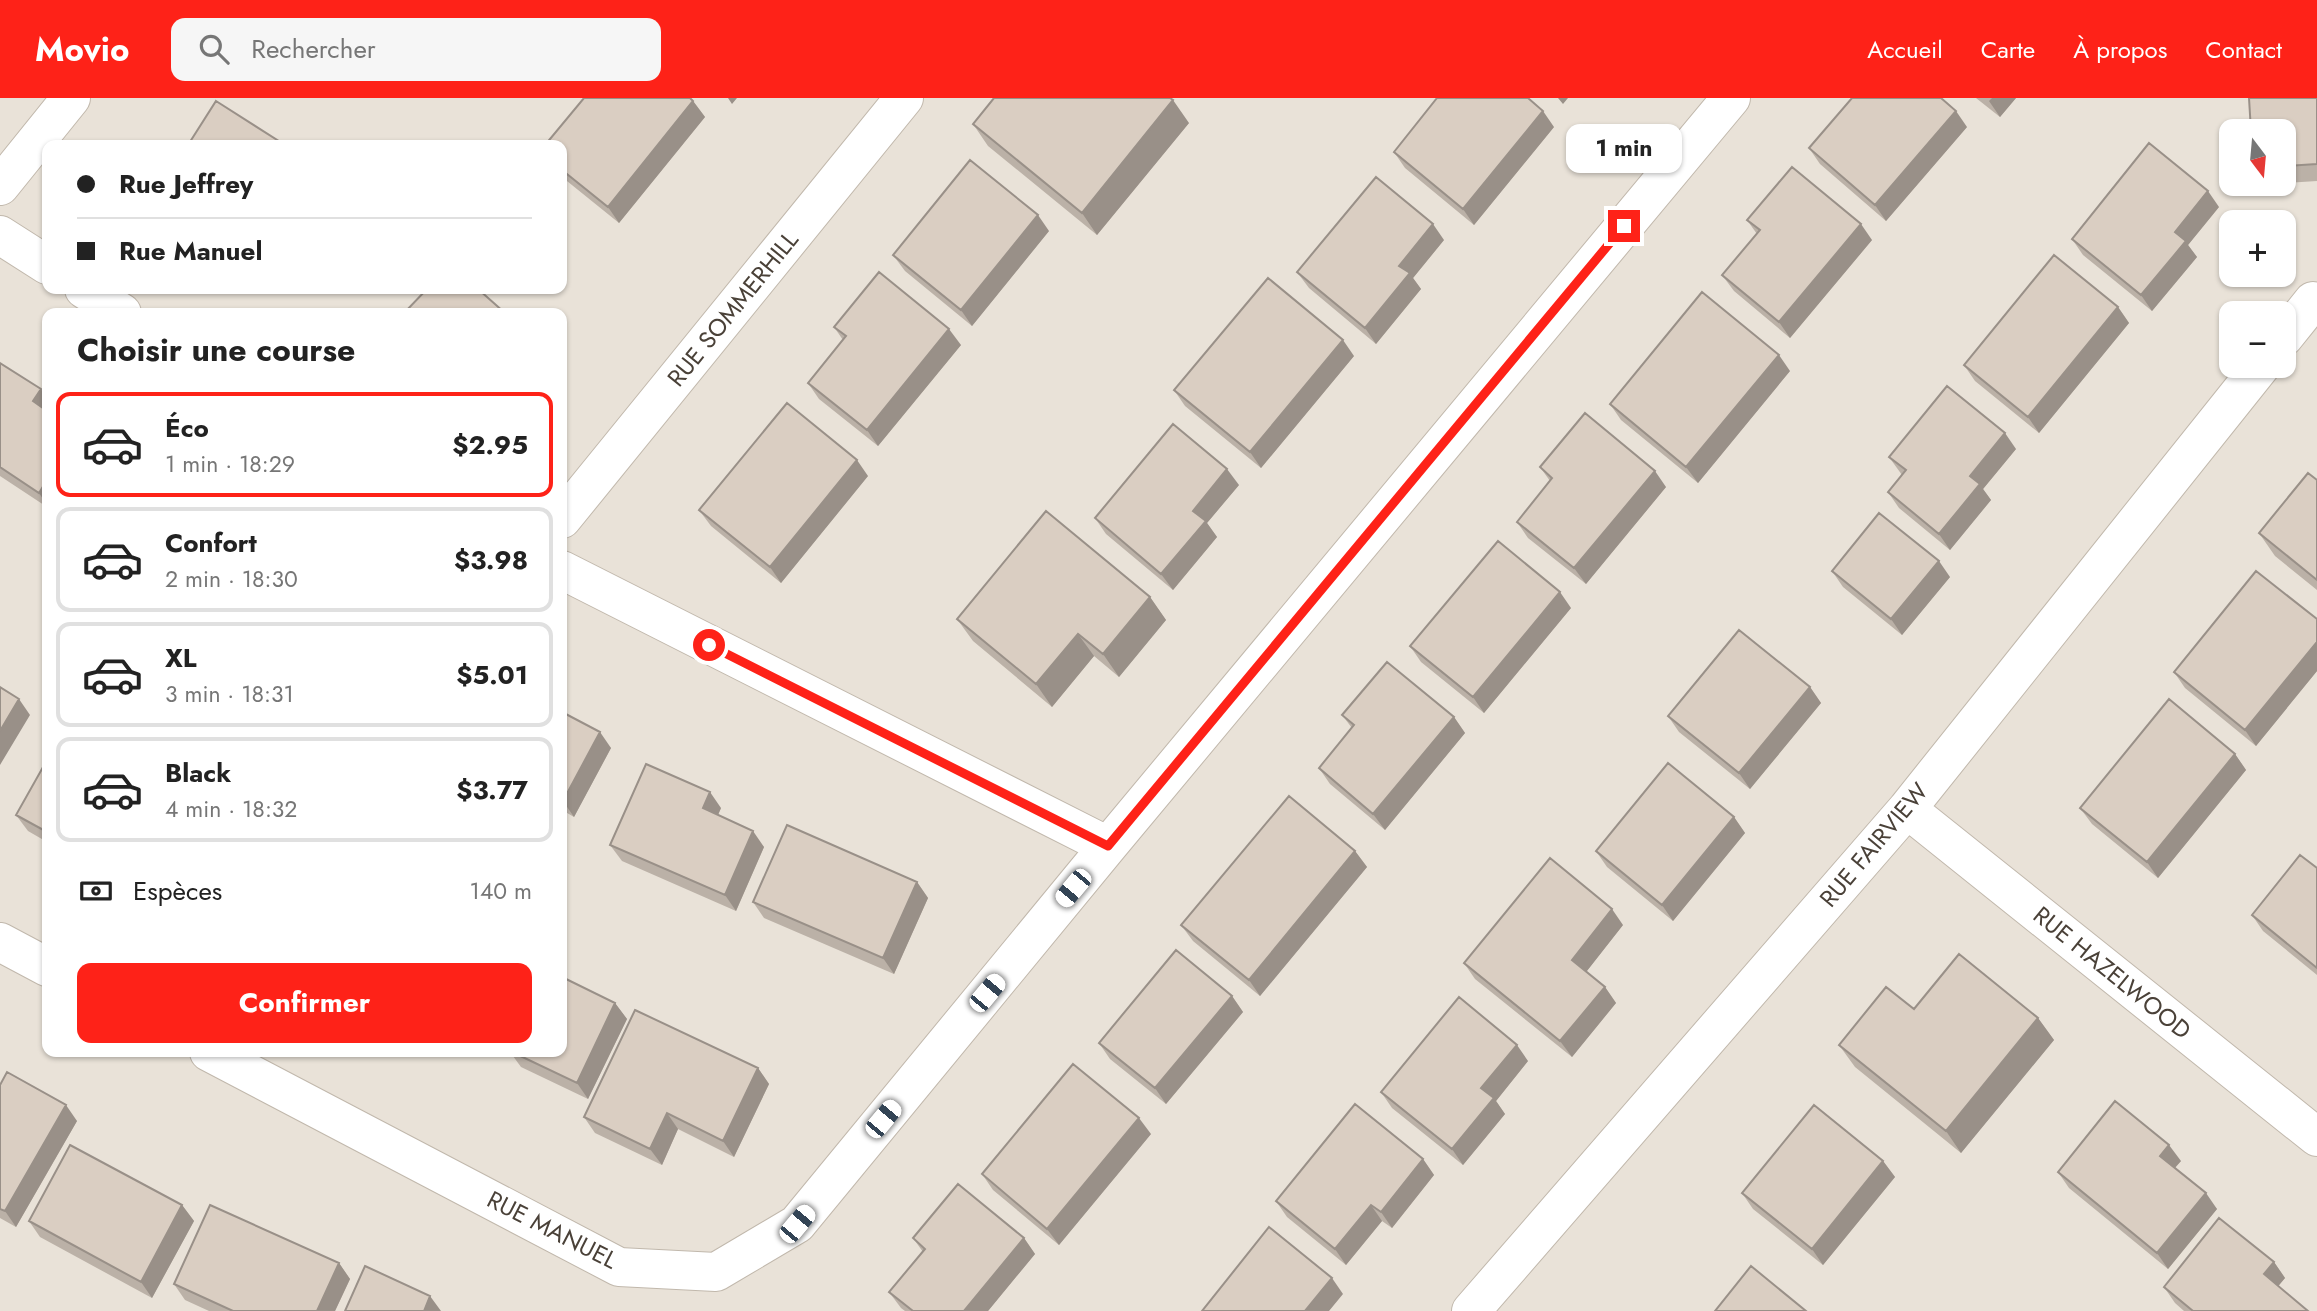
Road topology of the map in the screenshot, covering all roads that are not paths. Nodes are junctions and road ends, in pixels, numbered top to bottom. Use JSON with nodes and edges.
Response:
{"nodes":[{"id":1,"x":71,"y":98,"type":"edge"},
{"id":2,"x":904,"y":98,"type":"edge"},
{"id":3,"x":1731,"y":98,"type":"edge"},
{"id":4,"x":0,"y":186,"type":"edge"},
{"id":5,"x":0,"y":234,"type":"edge"},
{"id":6,"x":42,"y":262,"type":"edge"},
{"id":7,"x":92,"y":294,"type":"edge"},
{"id":8,"x":2315,"y":302,"type":"edge"},
{"id":9,"x":114,"y":308,"type":"edge"},
{"id":10,"x":2296,"y":323,"type":"edge"},
{"id":11,"x":2251,"y":378,"type":"edge"},
{"id":12,"x":567,"y":513,"type":"edge"},
{"id":13,"x":567,"y":573,"type":"edge"},
{"id":14,"x":1907,"y":808,"type":"junction"},
{"id":15,"x":1108,"y":846,"type":"junction"},
{"id":16,"x":0,"y":942,"type":"edge"},
{"id":17,"x":42,"y":964,"type":"edge"},
{"id":18,"x":219,"y":1057,"type":"edge"},
{"id":19,"x":2317,"y":1137,"type":"edge"},
{"id":20,"x":1471,"y":1311,"type":"edge"}],
"edges":[{"from":1,"to":4,"type":"street"},
{"from":2,"to":12,"type":"street","name":"RUE SOMMERHILL"},
{"from":3,"to":15,"type":"street","name":"RUE MANUEL"},
{"from":5,"to":6,"type":"street"},
{"from":7,"to":9,"type":"street"},
{"from":8,"to":10,"type":"street"},
{"from":11,"to":14,"type":"street","name":"RUE FAIRVIEW"},
{"from":13,"to":15,"type":"street"},
{"from":14,"to":19,"type":"street","name":"RUE HAZELWOOD"},
{"from":14,"to":20,"type":"street","name":"RUE FAIRVIEW"},
{"from":15,"to":18,"type":"street","name":"RUE MANUEL"},
{"from":16,"to":17,"type":"street"}]}
